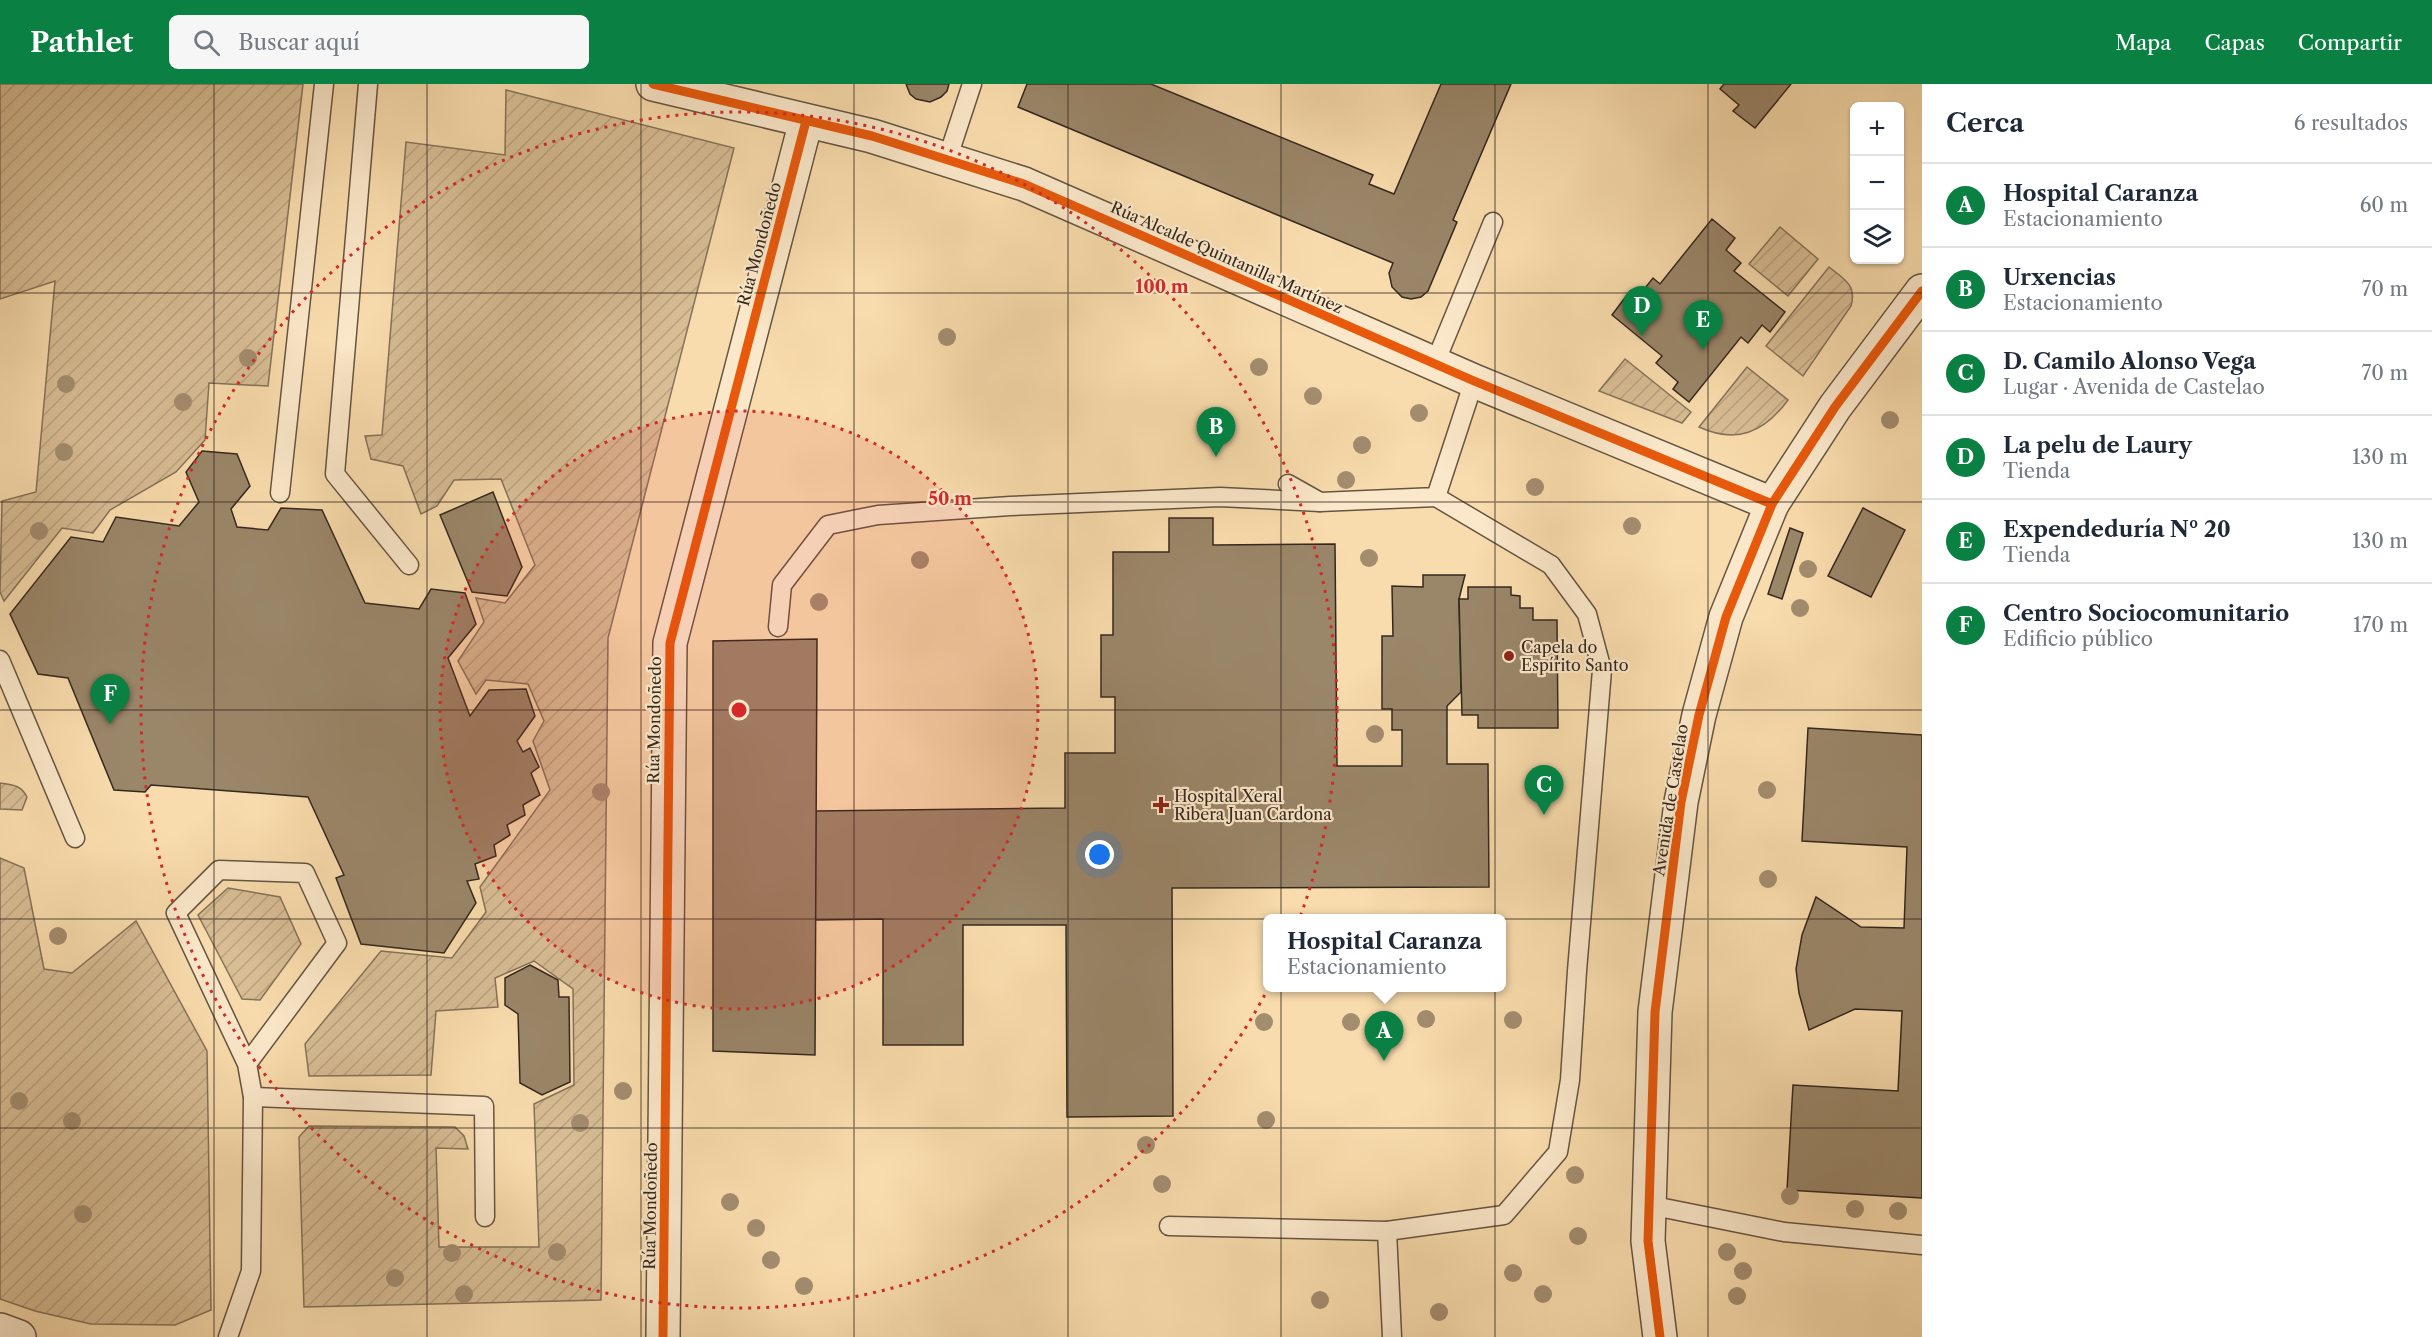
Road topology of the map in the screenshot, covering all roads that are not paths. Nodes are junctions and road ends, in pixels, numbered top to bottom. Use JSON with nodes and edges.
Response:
{"nodes":[{"id":1,"x":324,"y":84,"type":"edge"},
{"id":2,"x":368,"y":84,"type":"edge"},
{"id":3,"x":653,"y":84,"type":"edge"},
{"id":4,"x":972,"y":84,"type":"edge"},
{"id":5,"x":806,"y":121,"type":"junction"},
{"id":6,"x":947,"y":160,"type":"junction"},
{"id":7,"x":1493,"y":222,"type":"dead end"},
{"id":8,"x":1922,"y":291,"type":"edge"},
{"id":9,"x":1435,"y":363,"type":"junction"},
{"id":10,"x":1474,"y":381,"type":"junction"},
{"id":11,"x":1288,"y":484,"type":"dead end"},
{"id":12,"x":280,"y":493,"type":"dead end"},
{"id":13,"x":1436,"y":496,"type":"junction"},
{"id":14,"x":1320,"y":502,"type":"junction"},
{"id":15,"x":1772,"y":504,"type":"junction"},
{"id":16,"x":408,"y":565,"type":"dead end"},
{"id":17,"x":778,"y":627,"type":"dead end"},
{"id":18,"x":0,"y":660,"type":"edge"},
{"id":19,"x":75,"y":838,"type":"dead end"},
{"id":20,"x":247,"y":1064,"type":"junction"},
{"id":21,"x":253,"y":1097,"type":"junction"},
{"id":22,"x":1649,"y":1205,"type":"junction"},
{"id":23,"x":485,"y":1217,"type":"dead end"},
{"id":24,"x":1169,"y":1226,"type":"dead end"},
{"id":25,"x":1387,"y":1231,"type":"junction"},
{"id":26,"x":1922,"y":1245,"type":"edge"},
{"id":27,"x":0,"y":1330,"type":"edge"},
{"id":28,"x":19,"y":1337,"type":"edge"},
{"id":29,"x":228,"y":1337,"type":"edge"},
{"id":30,"x":663,"y":1337,"type":"edge"},
{"id":31,"x":1392,"y":1337,"type":"edge"},
{"id":32,"x":1660,"y":1337,"type":"edge"}],
"edges":[{"from":1,"to":12,"type":"lane"},
{"from":2,"to":16,"type":"lane"},
{"from":3,"to":5,"type":"street","name":"Rúa Alcalde Quintanilla Martínez"},
{"from":4,"to":6,"type":"lane"},
{"from":5,"to":6,"type":"street","name":"Rúa Alcalde Quintanilla Martínez"},
{"from":5,"to":30,"type":"street","name":"Rúa Mondoñedo"},
{"from":6,"to":9,"type":"street","name":"Rúa Alcalde Quintanilla Martínez"},
{"from":7,"to":9,"type":"lane"},
{"from":8,"to":15,"type":"street","name":"Avenida de Castelao"},
{"from":9,"to":10,"type":"street","name":"Rúa Alcalde Quintanilla Martínez"},
{"from":10,"to":13,"type":"lane"},
{"from":10,"to":15,"type":"street","name":"Rúa Alcalde Quintanilla Martínez"},
{"from":11,"to":14,"type":"lane"},
{"from":13,"to":14,"type":"lane"},
{"from":13,"to":25,"type":"lane"},
{"from":14,"to":17,"type":"lane"},
{"from":15,"to":22,"type":"street","name":"Avenida de Castelao"},
{"from":18,"to":19,"type":"lane"},
{"from":20,"to":20,"type":"lane"},
{"from":20,"to":21,"type":"lane"},
{"from":21,"to":23,"type":"lane"},
{"from":21,"to":29,"type":"lane"},
{"from":22,"to":26,"type":"lane"},
{"from":22,"to":32,"type":"street","name":"Avenida de Castelao"},
{"from":24,"to":25,"type":"lane"},
{"from":25,"to":31,"type":"lane"},
{"from":27,"to":28,"type":"street"}]}
